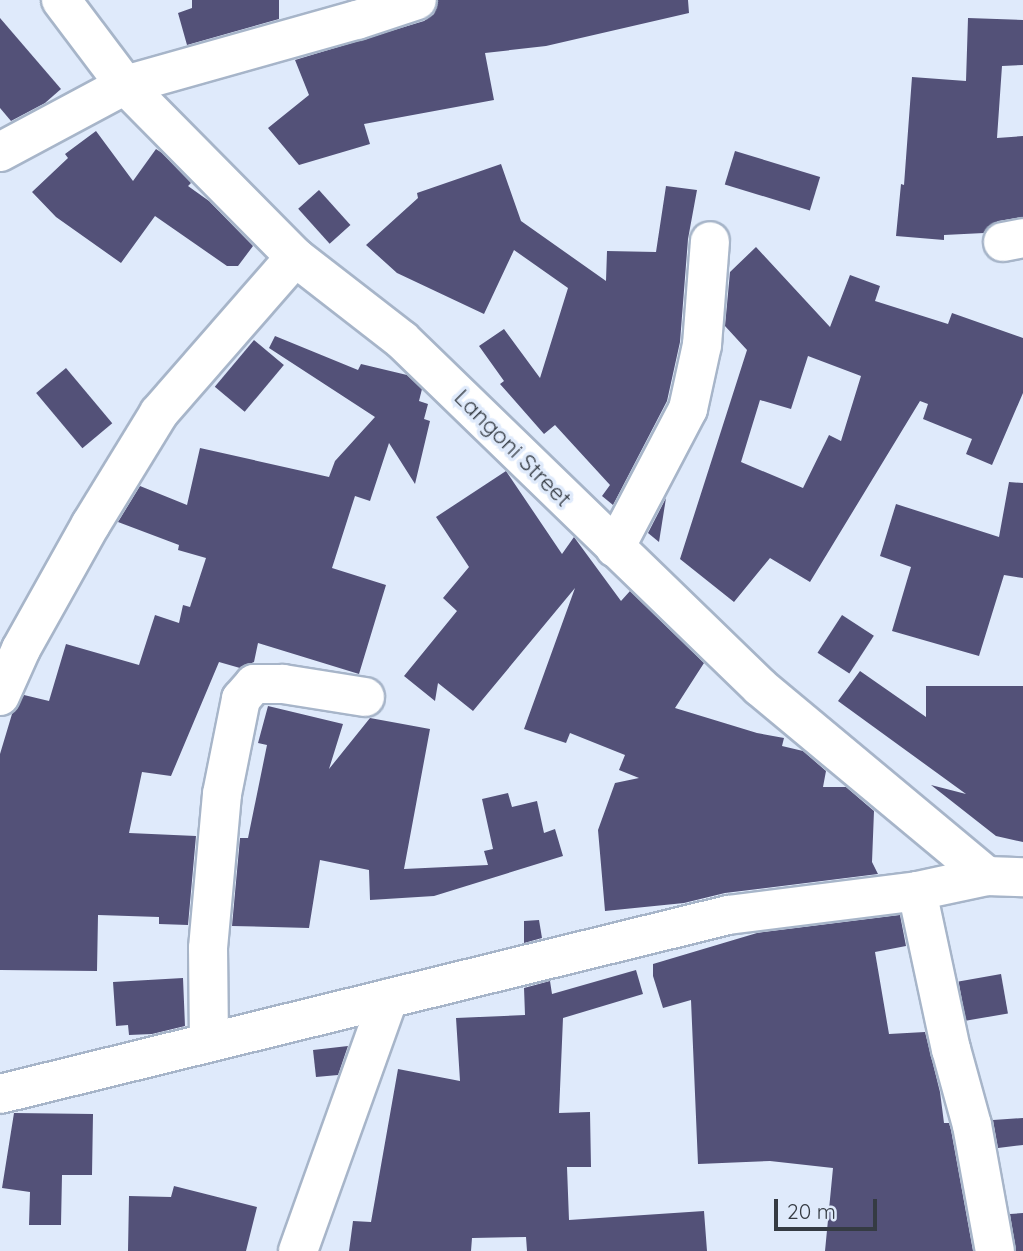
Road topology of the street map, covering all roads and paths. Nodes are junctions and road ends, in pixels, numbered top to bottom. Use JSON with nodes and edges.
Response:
{"nodes":[{"id":1,"x":61,"y":0,"type":"edge"},
{"id":2,"x":417,"y":0,"type":"edge"},
{"id":3,"x":355,"y":10,"type":"edge"},
{"id":4,"x":125,"y":85,"type":"junction"},
{"id":5,"x":0,"y":152,"type":"edge"},
{"id":6,"x":710,"y":241,"type":"dead end"},
{"id":7,"x":295,"y":257,"type":"junction"},
{"id":8,"x":615,"y":548,"type":"junction"},
{"id":9,"x":0,"y":696,"type":"edge"},
{"id":10,"x":365,"y":697,"type":"dead end"},
{"id":11,"x":1005,"y":876,"type":"edge"},
{"id":12,"x":917,"y":891,"type":"junction"},
{"id":13,"x":388,"y":999,"type":"junction"},
{"id":14,"x":209,"y":1042,"type":"junction"},
{"id":15,"x":0,"y":1094,"type":"edge"},
{"id":16,"x":298,"y":1251,"type":"edge"},
{"id":17,"x":995,"y":1251,"type":"edge"}],
"edges":[{"from":1,"to":4,"type":"street","name":"Langoni Street"},
{"from":2,"to":3,"type":"street"},
{"from":3,"to":4,"type":"street"},
{"from":4,"to":5,"type":"street"},
{"from":4,"to":7,"type":"street","name":"Langoni Street"},
{"from":6,"to":8,"type":"street"},
{"from":7,"to":8,"type":"street","name":"Langoni Street"},
{"from":7,"to":9,"type":"street"},
{"from":8,"to":11,"type":"street","name":"Langoni Street"},
{"from":10,"to":14,"type":"street"},
{"from":11,"to":12,"type":"street"},
{"from":12,"to":13,"type":"street"},
{"from":12,"to":17,"type":"street"},
{"from":13,"to":14,"type":"street"},
{"from":13,"to":16,"type":"street"},
{"from":14,"to":15,"type":"street"}]}
